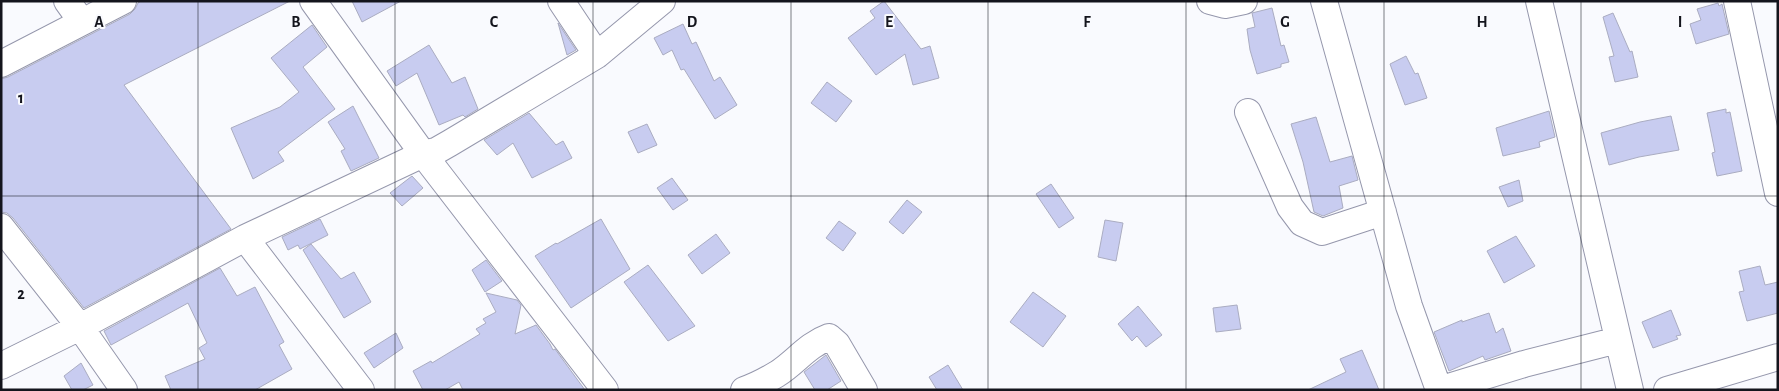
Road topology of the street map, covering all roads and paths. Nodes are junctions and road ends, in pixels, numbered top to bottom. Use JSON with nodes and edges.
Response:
{"nodes":[{"id":1,"x":67,"y":1,"type":"edge"},
{"id":2,"x":123,"y":1,"type":"edge"},
{"id":3,"x":313,"y":1,"type":"edge"},
{"id":4,"x":561,"y":1,"type":"edge"},
{"id":5,"x":662,"y":1,"type":"edge"},
{"id":6,"x":1210,"y":1,"type":"edge"},
{"id":7,"x":1244,"y":1,"type":"edge"},
{"id":8,"x":1324,"y":1,"type":"edge"},
{"id":9,"x":1539,"y":1,"type":"edge"},
{"id":10,"x":1737,"y":1,"type":"edge"},
{"id":11,"x":82,"y":22,"type":"junction"},
{"id":12,"x":597,"y":55,"type":"junction"},
{"id":13,"x":1,"y":64,"type":"edge"},
{"id":14,"x":1248,"y":112,"type":"dead end"},
{"id":15,"x":423,"y":154,"type":"junction"},
{"id":16,"x":1778,"y":193,"type":"edge"},
{"id":17,"x":1383,"y":212,"type":"junction"},
{"id":18,"x":1,"y":227,"type":"edge"},
{"id":19,"x":245,"y":238,"type":"junction"},
{"id":20,"x":80,"y":328,"type":"junction"},
{"id":21,"x":1618,"y":340,"type":"junction"},
{"id":22,"x":1778,"y":357,"type":"edge"},
{"id":23,"x":1,"y":366,"type":"edge"},
{"id":24,"x":124,"y":390,"type":"edge"},
{"id":25,"x":361,"y":390,"type":"edge"},
{"id":26,"x":605,"y":390,"type":"edge"},
{"id":27,"x":744,"y":390,"type":"edge"},
{"id":28,"x":864,"y":390,"type":"edge"},
{"id":29,"x":1439,"y":390,"type":"edge"},
{"id":30,"x":1630,"y":390,"type":"edge"},
{"id":31,"x":1668,"y":390,"type":"edge"}],
"edges":[{"from":1,"to":11,"type":"street"},
{"from":2,"to":11,"type":"street"},
{"from":3,"to":15,"type":"street"},
{"from":4,"to":12,"type":"street"},
{"from":5,"to":12,"type":"street"},
{"from":6,"to":7,"type":"street"},
{"from":8,"to":17,"type":"street"},
{"from":9,"to":21,"type":"street"},
{"from":10,"to":16,"type":"street"},
{"from":11,"to":13,"type":"street"},
{"from":12,"to":15,"type":"street"},
{"from":14,"to":17,"type":"street"},
{"from":15,"to":19,"type":"street"},
{"from":15,"to":26,"type":"street"},
{"from":17,"to":29,"type":"street"},
{"from":18,"to":20,"type":"street"},
{"from":19,"to":20,"type":"street"},
{"from":19,"to":25,"type":"street"},
{"from":20,"to":23,"type":"street"},
{"from":20,"to":24,"type":"street"},
{"from":21,"to":29,"type":"street"},
{"from":21,"to":30,"type":"street"},
{"from":22,"to":31,"type":"street"},
{"from":27,"to":28,"type":"street"}]}
